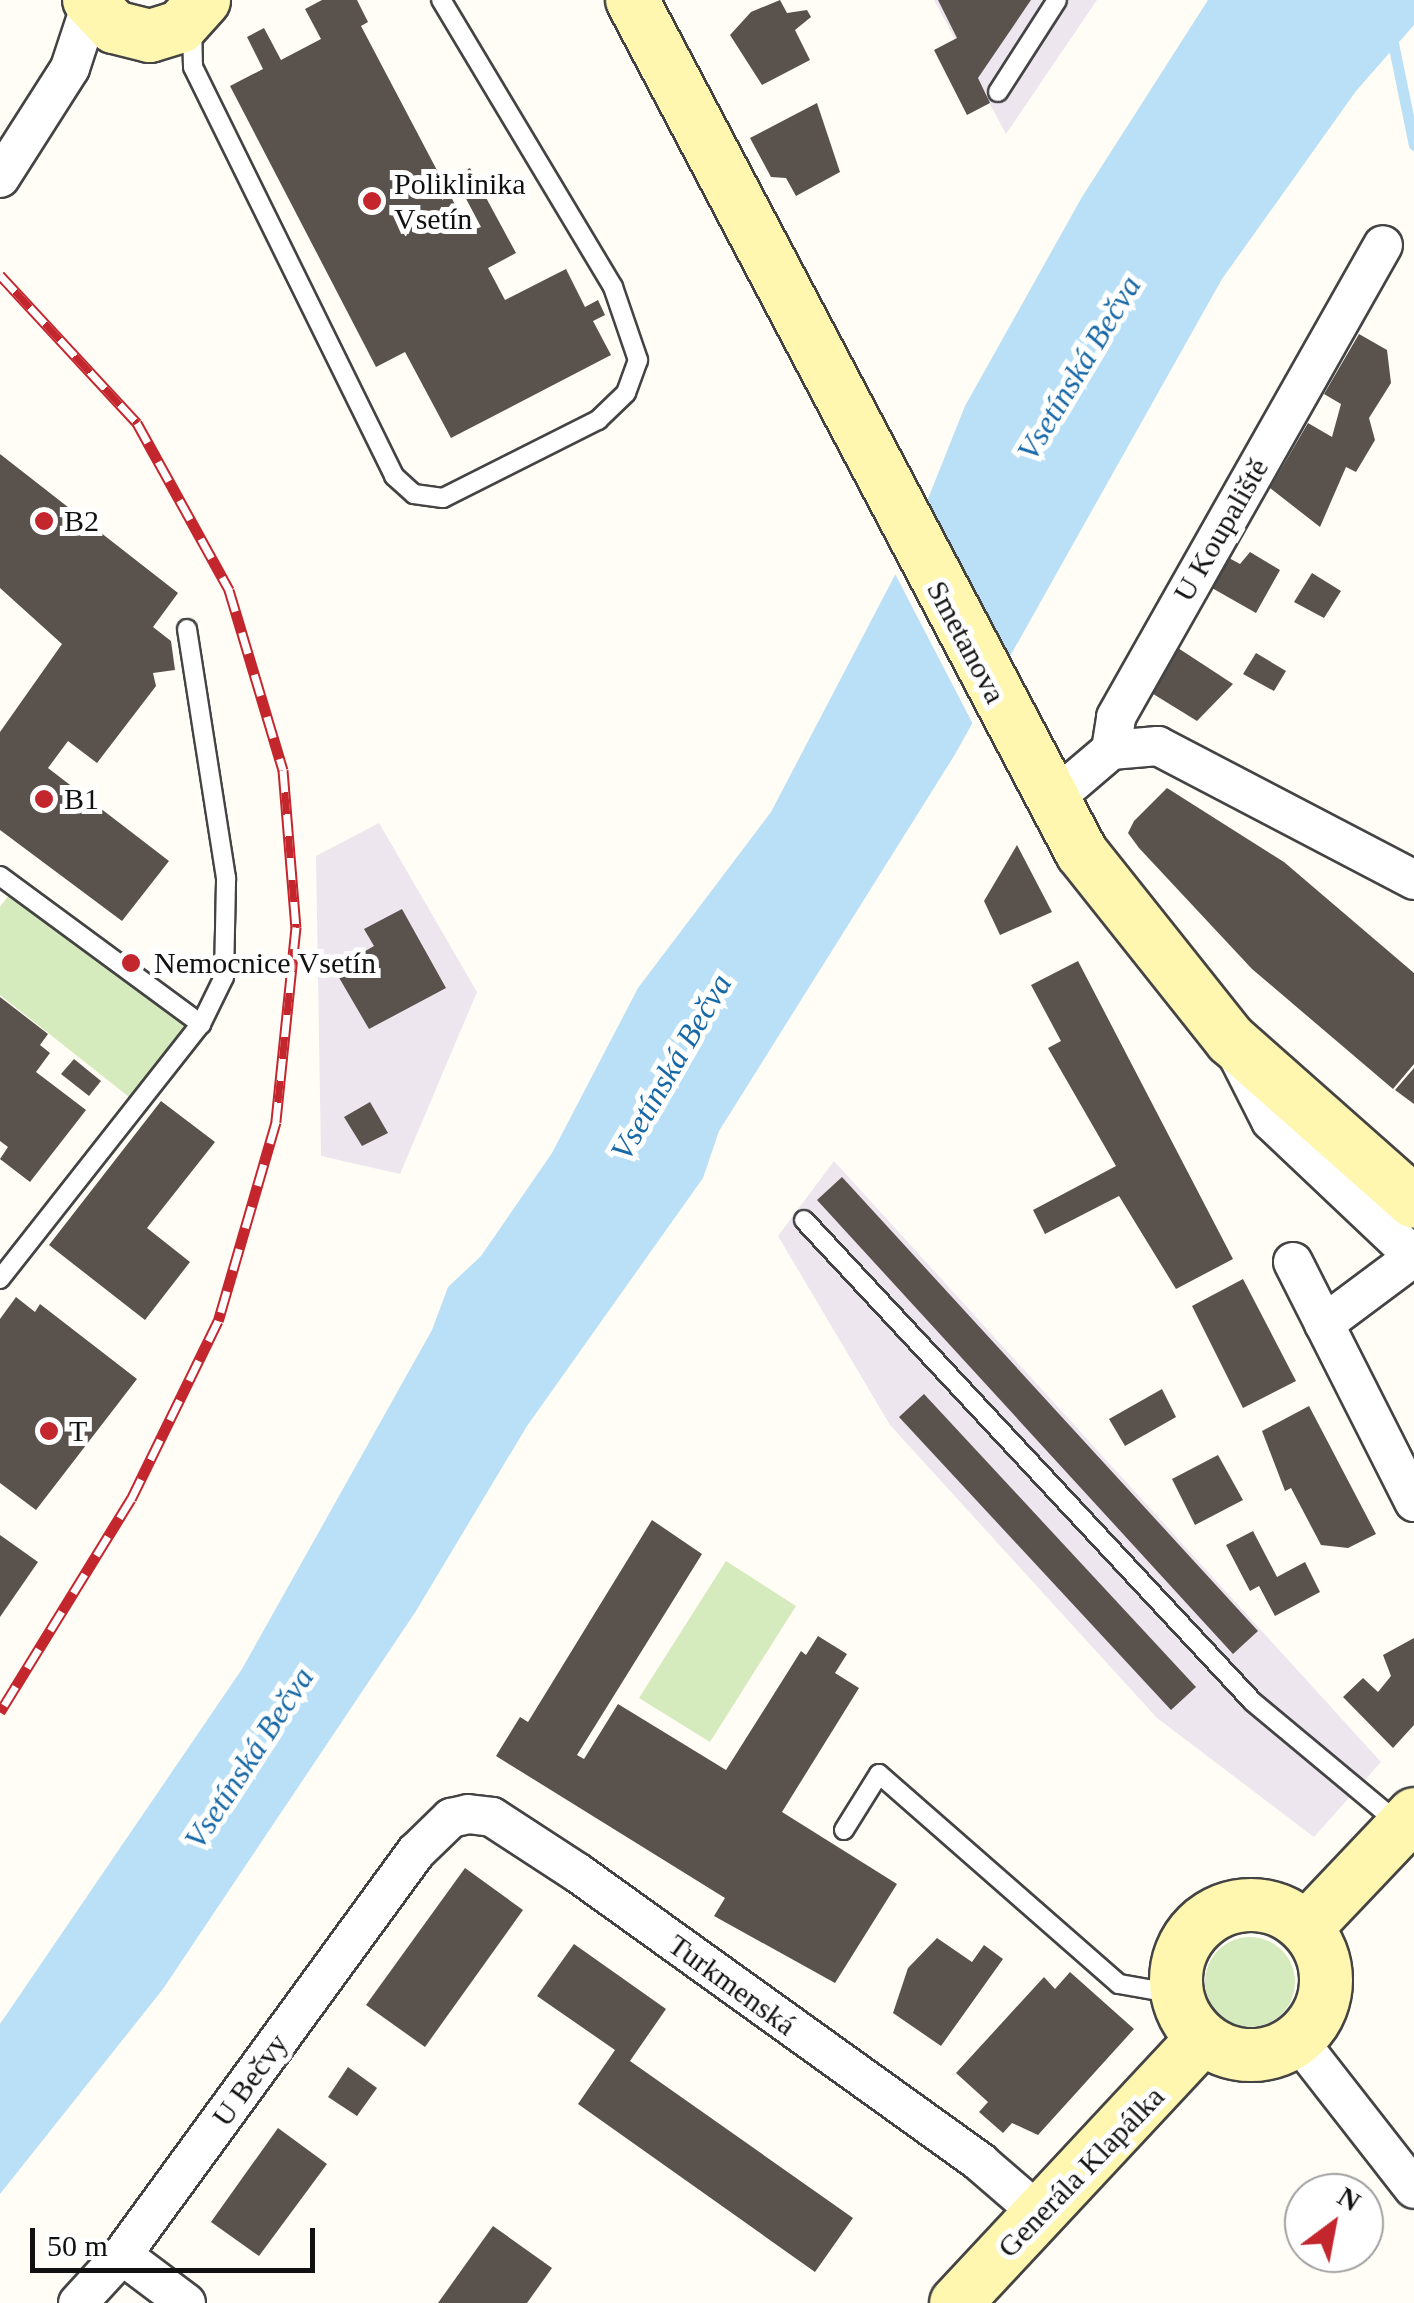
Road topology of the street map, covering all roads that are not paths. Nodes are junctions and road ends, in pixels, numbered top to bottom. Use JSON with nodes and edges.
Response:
{"nodes":[{"id":1,"x":441,"y":0,"type":"edge"},
{"id":2,"x":632,"y":0,"type":"edge"},
{"id":3,"x":1057,"y":0,"type":"edge"},
{"id":4,"x":150,"y":22,"type":"edge"},
{"id":5,"x":998,"y":92,"type":"dead end"},
{"id":6,"x":0,"y":178,"type":"edge"},
{"id":7,"x":1383,"y":244,"type":"dead end"},
{"id":8,"x":187,"y":630,"type":"dead end"},
{"id":9,"x":1112,"y":750,"type":"junction"},
{"id":10,"x":1050,"y":802,"type":"junction"},
{"id":11,"x":0,"y":876,"type":"edge"},
{"id":12,"x":1414,"y":880,"type":"edge"},
{"id":13,"x":201,"y":1024,"type":"junction"},
{"id":14,"x":1231,"y":1040,"type":"junction"},
{"id":15,"x":1414,"y":1166,"type":"edge"},
{"id":16,"x":1414,"y":1202,"type":"edge"},
{"id":17,"x":804,"y":1220,"type":"dead end"},
{"id":18,"x":1414,"y":1256,"type":"edge"},
{"id":19,"x":1293,"y":1262,"type":"dead end"},
{"id":20,"x":0,"y":1279,"type":"edge"},
{"id":21,"x":1324,"y":1324,"type":"junction"},
{"id":22,"x":1414,"y":1502,"type":"edge"},
{"id":23,"x":1408,"y":1820,"type":"edge"},
{"id":24,"x":844,"y":1830,"type":"dead end"},
{"id":25,"x":416,"y":1852,"type":"joint"},
{"id":26,"x":1306,"y":1928,"type":"junction"},
{"id":27,"x":1176,"y":1994,"type":"junction"},
{"id":28,"x":1204,"y":2038,"type":"junction"},
{"id":29,"x":1297,"y":2039,"type":"junction"},
{"id":30,"x":1414,"y":2189,"type":"edge"},
{"id":31,"x":1040,"y":2214,"type":"junction"},
{"id":32,"x":122,"y":2256,"type":"junction"},
{"id":33,"x":78,"y":2303,"type":"edge"},
{"id":34,"x":186,"y":2303,"type":"edge"},
{"id":35,"x":956,"y":2303,"type":"edge"}],
"edges":[{"from":1,"to":4,"type":"lane"},
{"from":2,"to":10,"type":"street","name":"Smetanova"},
{"from":3,"to":5,"type":"lane"},
{"from":4,"to":6,"type":"street"},
{"from":7,"to":9,"type":"street","name":"U Koupaliště"},
{"from":8,"to":13,"type":"lane"},
{"from":9,"to":10,"type":"street"},
{"from":9,"to":12,"type":"street"},
{"from":10,"to":14,"type":"street","name":"Smetanova"},
{"from":11,"to":13,"type":"lane"},
{"from":13,"to":20,"type":"lane"},
{"from":14,"to":15,"type":"street"},
{"from":14,"to":16,"type":"street","name":"Smetanova"},
{"from":14,"to":18,"type":"street"},
{"from":17,"to":23,"type":"lane"},
{"from":18,"to":21,"type":"street"},
{"from":19,"to":21,"type":"street"},
{"from":21,"to":22,"type":"street"},
{"from":23,"to":26,"type":"street"},
{"from":24,"to":27,"type":"lane"},
{"from":25,"to":31,"type":"street","name":"Turkmenská"},
{"from":25,"to":32,"type":"street","name":"U Bečvy"},
{"from":26,"to":27,"type":"street"},
{"from":26,"to":29,"type":"street"},
{"from":27,"to":28,"type":"street"},
{"from":28,"to":29,"type":"street"},
{"from":28,"to":31,"type":"street","name":"Generála Klapálka"},
{"from":29,"to":30,"type":"street"},
{"from":31,"to":35,"type":"street","name":"Generála Klapálka"},
{"from":32,"to":33,"type":"street","name":"U Bečvy"},
{"from":32,"to":34,"type":"street"}]}
